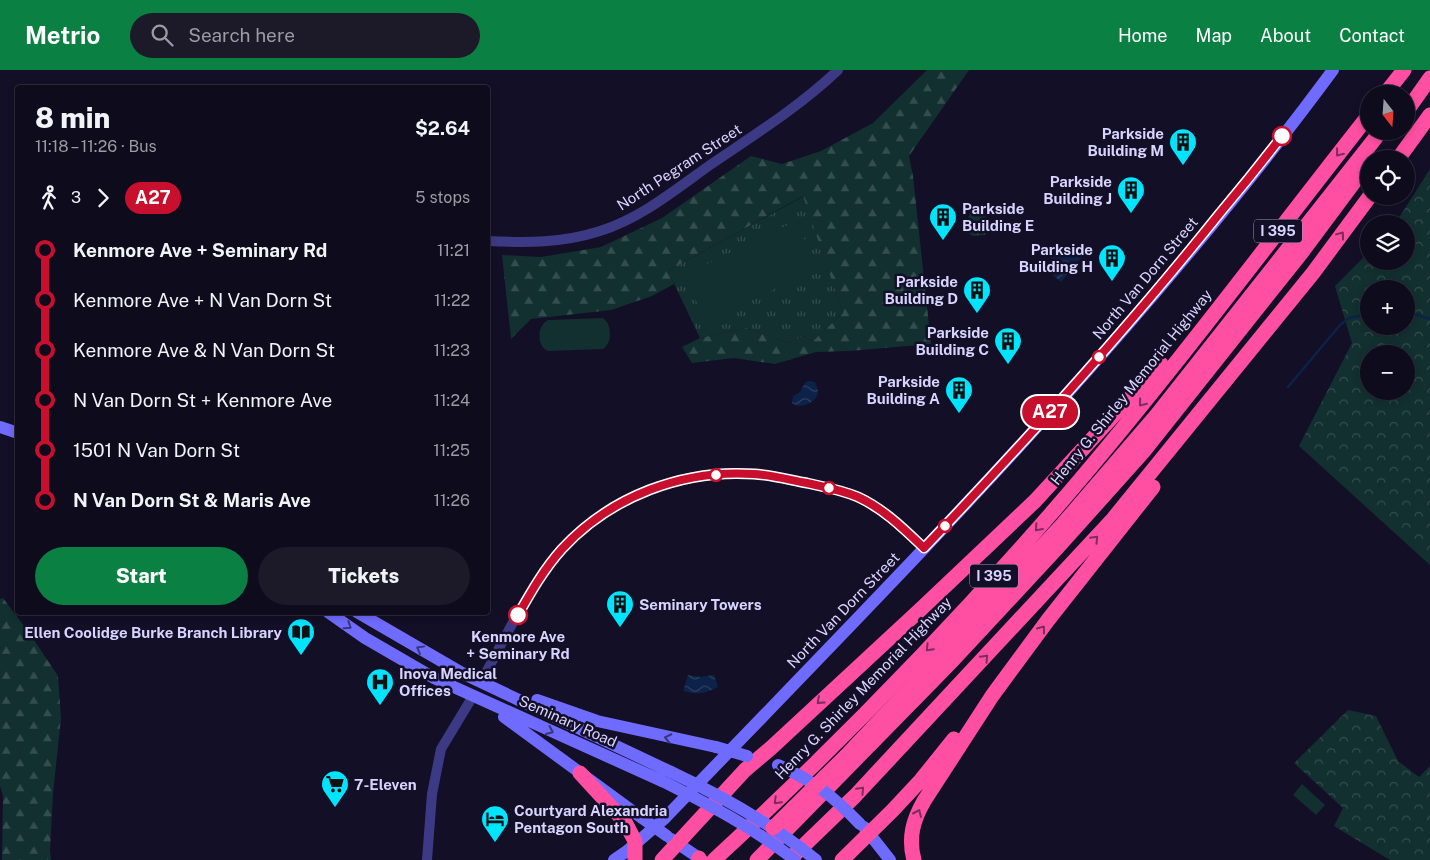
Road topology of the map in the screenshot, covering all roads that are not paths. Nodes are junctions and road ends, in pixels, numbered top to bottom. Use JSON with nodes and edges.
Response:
{"nodes":[{"id":1,"x":838,"y":70,"type":"edge"},
{"id":2,"x":1333,"y":70,"type":"edge"},
{"id":3,"x":1404,"y":70,"type":"edge"},
{"id":4,"x":1429,"y":70,"type":"edge"},
{"id":5,"x":1430,"y":78,"type":"edge"},
{"id":6,"x":1392,"y":85,"type":"edge"},
{"id":7,"x":1415,"y":88,"type":"edge"},
{"id":8,"x":1415,"y":99,"type":"edge"},
{"id":9,"x":1430,"y":115,"type":"edge"},
{"id":10,"x":1360,"y":127,"type":"edge"},
{"id":11,"x":1374,"y":140,"type":"edge"},
{"id":12,"x":1405,"y":150,"type":"edge"},
{"id":13,"x":1360,"y":174,"type":"edge"},
{"id":14,"x":1363,"y":205,"type":"edge"},
{"id":15,"x":490,"y":241,"type":"edge"},
{"id":16,"x":1249,"y":270,"type":"junction"},
{"id":17,"x":1312,"y":273,"type":"junction"},
{"id":18,"x":0,"y":427,"type":"edge"},
{"id":19,"x":15,"y":432,"type":"edge"},
{"id":20,"x":924,"y":548,"type":"junction"},
{"id":21,"x":332,"y":615,"type":"edge"},
{"id":22,"x":363,"y":615,"type":"edge"},
{"id":23,"x":477,"y":677,"type":"junction"},
{"id":24,"x":473,"y":696,"type":"junction"},
{"id":25,"x":992,"y":696,"type":"junction"},
{"id":26,"x":752,"y":757,"type":"junction"},
{"id":27,"x":580,"y":773,"type":"junction"},
{"id":28,"x":666,"y":777,"type":"junction"},
{"id":29,"x":865,"y":829,"type":"junction"},
{"id":30,"x":768,"y":833,"type":"junction"},
{"id":31,"x":672,"y":840,"type":"junction"},
{"id":32,"x":700,"y":859,"type":"edge"},
{"id":33,"x":427,"y":860,"type":"edge"},
{"id":34,"x":614,"y":860,"type":"edge"},
{"id":35,"x":635,"y":860,"type":"edge"},
{"id":36,"x":662,"y":860,"type":"edge"},
{"id":37,"x":714,"y":860,"type":"edge"},
{"id":38,"x":757,"y":860,"type":"edge"},
{"id":39,"x":789,"y":860,"type":"edge"},
{"id":40,"x":795,"y":860,"type":"edge"},
{"id":41,"x":816,"y":860,"type":"edge"},
{"id":42,"x":842,"y":860,"type":"edge"},
{"id":43,"x":890,"y":860,"type":"edge"},
{"id":44,"x":914,"y":860,"type":"edge"}],
"edges":[{"from":1,"to":15,"type":"street","name":"North Pegram Street"},
{"from":2,"to":20,"type":"main road","name":"North Van Dorn Street"},
{"from":3,"to":6,"type":"highway"},
{"from":4,"to":7,"type":"highway"},
{"from":5,"to":8,"type":"highway"},
{"from":9,"to":12,"type":"highway"},
{"from":10,"to":16,"type":"highway","name":"Henry G. Shirley Memorial Highway","number":"I 395","one_way":true},
{"from":11,"to":30,"type":"highway","bridge":true},
{"from":13,"to":38,"type":"highway"},
{"from":17,"to":14,"type":"highway","one_way":true},
{"from":16,"to":26,"type":"highway","one_way":true},
{"from":16,"to":37,"type":"highway","name":"Henry G. Shirley Memorial Highway","number":"I 395","one_way":true},
{"from":25,"to":17,"type":"highway","one_way":true},
{"from":39,"to":17,"type":"highway","one_way":true},
{"from":18,"to":19,"type":"main road"},
{"from":20,"to":23,"type":"street"},
{"from":20,"to":34,"type":"main road","name":"North Van Dorn Street"},
{"from":21,"to":24,"type":"main road","name":"Seminary Road","one_way":true},
{"from":23,"to":22,"type":"main road","name":"Seminary Road","one_way":true},
{"from":26,"to":23,"type":"main road","one_way":true,"bridge":true},
{"from":23,"to":28,"type":"main road","name":"Seminary Road"},
{"from":24,"to":27,"type":"main road"},
{"from":24,"to":28,"type":"main road","name":"Seminary Road","one_way":true},
{"from":24,"to":33,"type":"street"},
{"from":25,"to":29,"type":"highway"},
{"from":44,"to":25,"type":"highway","one_way":true},
{"from":26,"to":29,"type":"main road","bridge":true},
{"from":26,"to":31,"type":"highway"},
{"from":27,"to":31,"type":"main road","bridge":true},
{"from":27,"to":35,"type":"highway","bridge":true},
{"from":28,"to":30,"type":"main road","name":"Seminary Road","bridge":true},
{"from":29,"to":42,"type":"highway"},
{"from":29,"to":43,"type":"main road"},
{"from":30,"to":40,"type":"main road","name":"Seminary Road","bridge":true},
{"from":30,"to":41,"type":"main road","name":"Seminary Road","bridge":true},
{"from":31,"to":32,"type":"main road"},
{"from":31,"to":36,"type":"highway"}]}
